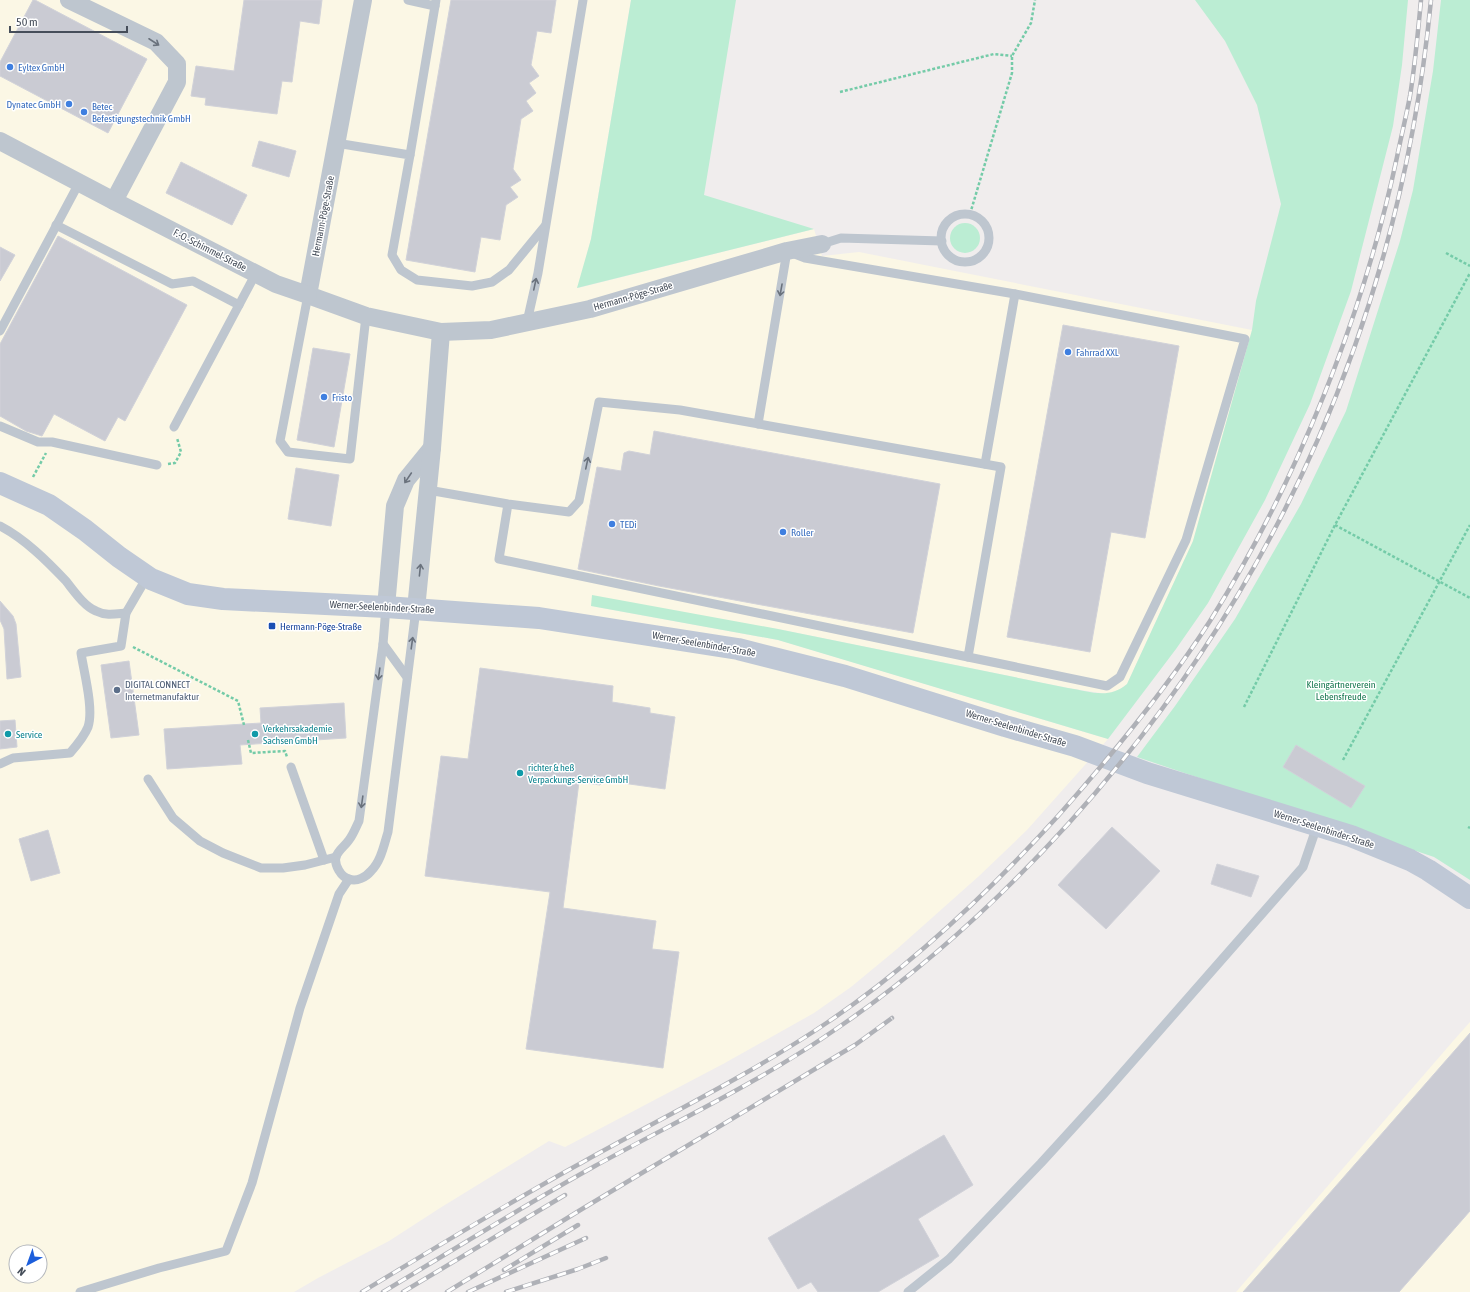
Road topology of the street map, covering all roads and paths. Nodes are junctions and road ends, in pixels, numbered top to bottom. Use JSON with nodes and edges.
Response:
{"nodes":[{"id":1,"x":69,"y":0,"type":"edge"},
{"id":2,"x":363,"y":0,"type":"edge"},
{"id":3,"x":408,"y":0,"type":"edge"},
{"id":4,"x":583,"y":0,"type":"edge"},
{"id":5,"x":1035,"y":0,"type":"edge"},
{"id":6,"x":435,"y":3,"type":"edge"},
{"id":7,"x":1012,"y":56,"type":"junction"},
{"id":8,"x":840,"y":92,"type":"dead end"},
{"id":9,"x":0,"y":141,"type":"edge"},
{"id":10,"x":336,"y":143,"type":"junction"},
{"id":11,"x":410,"y":156,"type":"junction"},
{"id":12,"x":79,"y":182,"type":"junction"},
{"id":13,"x":114,"y":201,"type":"junction"},
{"id":14,"x":970,"y":214,"type":"junction"},
{"id":15,"x":56,"y":224,"type":"junction"},
{"id":16,"x":545,"y":226,"type":"junction"},
{"id":17,"x":942,"y":241,"type":"junction"},
{"id":18,"x":822,"y":244,"type":"joint"},
{"id":19,"x":787,"y":251,"type":"junction"},
{"id":20,"x":1446,"y":253,"type":"dead end"},
{"id":21,"x":1470,"y":266,"type":"edge"},
{"id":22,"x":256,"y":273,"type":"junction"},
{"id":23,"x":1470,"y":273,"type":"edge"},
{"id":24,"x":1015,"y":294,"type":"junction"},
{"id":25,"x":308,"y":295,"type":"junction"},
{"id":26,"x":239,"y":305,"type":"junction"},
{"id":27,"x":366,"y":316,"type":"junction"},
{"id":28,"x":527,"y":322,"type":"junction"},
{"id":29,"x":0,"y":331,"type":"edge"},
{"id":30,"x":441,"y":332,"type":"junction"},
{"id":31,"x":758,"y":424,"type":"junction"},
{"id":32,"x":0,"y":426,"type":"edge"},
{"id":33,"x":174,"y":427,"type":"joint"},
{"id":34,"x":52,"y":442,"type":"junction"},
{"id":35,"x":432,"y":448,"type":"junction"},
{"id":36,"x":985,"y":464,"type":"junction"},
{"id":37,"x":157,"y":465,"type":"joint"},
{"id":38,"x":34,"y":476,"type":"dead end"},
{"id":39,"x":0,"y":484,"type":"edge"},
{"id":40,"x":428,"y":490,"type":"junction"},
{"id":41,"x":508,"y":504,"type":"junction"},
{"id":42,"x":1335,"y":525,"type":"junction"},
{"id":43,"x":1470,"y":525,"type":"edge"},
{"id":44,"x":0,"y":526,"type":"edge"},
{"id":45,"x":147,"y":577,"type":"junction"},
{"id":46,"x":1439,"y":582,"type":"junction"},
{"id":47,"x":1470,"y":598,"type":"edge"},
{"id":48,"x":386,"y":607,"type":"junction"},
{"id":49,"x":416,"y":609,"type":"junction"},
{"id":50,"x":126,"y":613,"type":"junction"},
{"id":51,"x":122,"y":642,"type":"junction"},
{"id":52,"x":383,"y":644,"type":"junction"},
{"id":53,"x":968,"y":657,"type":"junction"},
{"id":54,"x":407,"y":676,"type":"junction"},
{"id":55,"x":1244,"y":707,"type":"dead end"},
{"id":56,"x":244,"y":725,"type":"dead end"},
{"id":57,"x":248,"y":740,"type":"dead end"},
{"id":58,"x":1343,"y":760,"type":"dead end"},
{"id":59,"x":0,"y":764,"type":"edge"},
{"id":60,"x":291,"y":768,"type":"joint"},
{"id":61,"x":148,"y":779,"type":"dead end"},
{"id":62,"x":1317,"y":826,"type":"junction"},
{"id":63,"x":336,"y":856,"type":"junction"},
{"id":64,"x":324,"y":860,"type":"junction"},
{"id":65,"x":349,"y":879,"type":"junction"},
{"id":66,"x":1469,"y":895,"type":"edge"},
{"id":67,"x":80,"y":1292,"type":"edge"},
{"id":68,"x":908,"y":1292,"type":"edge"}],
"edges":[{"from":1,"to":13,"type":"street","one_way":true},
{"from":2,"to":10,"type":"street","name":"Hermann-Pöge-Straße"},
{"from":3,"to":6,"type":"lane"},
{"from":4,"to":16,"type":"lane"},
{"from":5,"to":7,"type":"path"},
{"from":6,"to":11,"type":"lane"},
{"from":7,"to":8,"type":"path"},
{"from":7,"to":14,"type":"path"},
{"from":9,"to":12,"type":"street","name":"F.-O.-Schimmel-Straße"},
{"from":10,"to":11,"type":"lane"},
{"from":10,"to":25,"type":"street","name":"Hermann-Pöge-Straße"},
{"from":11,"to":16,"type":"lane"},
{"from":12,"to":13,"type":"street","name":"F.-O.-Schimmel-Straße"},
{"from":12,"to":15,"type":"lane"},
{"from":13,"to":22,"type":"street","name":"F.-O.-Schimmel-Straße"},
{"from":14,"to":17,"type":"lane"},
{"from":14,"to":17,"type":"lane"},
{"from":15,"to":26,"type":"lane"},
{"from":15,"to":29,"type":"lane"},
{"from":28,"to":16,"type":"lane","one_way":true},
{"from":17,"to":18,"type":"lane"},
{"from":18,"to":19,"type":"street","name":"Hermann-Pöge-Straße"},
{"from":19,"to":24,"type":"lane"},
{"from":19,"to":28,"type":"street","name":"Hermann-Pöge-Straße"},
{"from":19,"to":31,"type":"lane","one_way":true},
{"from":20,"to":21,"type":"path"},
{"from":22,"to":25,"type":"street","name":"F.-O.-Schimmel-Straße"},
{"from":22,"to":26,"type":"lane"},
{"from":23,"to":42,"type":"path"},
{"from":24,"to":36,"type":"lane"},
{"from":24,"to":53,"type":"lane"},
{"from":25,"to":27,"type":"street","name":"Hermann-Pöge-Straße"},
{"from":25,"to":27,"type":"lane"},
{"from":26,"to":33,"type":"lane"},
{"from":27,"to":30,"type":"street","name":"Hermann-Pöge-Straße"},
{"from":28,"to":30,"type":"street","name":"Hermann-Pöge-Straße"},
{"from":30,"to":35,"type":"street"},
{"from":31,"to":36,"type":"lane"},
{"from":41,"to":31,"type":"lane","one_way":true},
{"from":32,"to":34,"type":"lane"},
{"from":33,"to":37,"type":"path"},
{"from":34,"to":37,"type":"lane"},
{"from":34,"to":38,"type":"path"},
{"from":35,"to":40,"type":"street"},
{"from":35,"to":48,"type":"street","one_way":true},
{"from":36,"to":53,"type":"lane"},
{"from":39,"to":45,"type":"main road","name":"Werner-Seelenbinder-Straße"},
{"from":40,"to":41,"type":"lane"},
{"from":49,"to":40,"type":"street","one_way":true},
{"from":41,"to":53,"type":"lane"},
{"from":42,"to":46,"type":"path"},
{"from":42,"to":55,"type":"path"},
{"from":43,"to":46,"type":"path"},
{"from":44,"to":50,"type":"lane"},
{"from":45,"to":48,"type":"main road","name":"Werner-Seelenbinder-Straße"},
{"from":45,"to":50,"type":"lane"},
{"from":46,"to":47,"type":"path"},
{"from":46,"to":58,"type":"path"},
{"from":48,"to":49,"type":"main road","name":"Werner-Seelenbinder-Straße"},
{"from":48,"to":52,"type":"lane"},
{"from":54,"to":49,"type":"lane","one_way":true},
{"from":49,"to":62,"type":"main road","name":"Werner-Seelenbinder-Straße"},
{"from":50,"to":51,"type":"lane"},
{"from":51,"to":56,"type":"path"},
{"from":51,"to":59,"type":"lane"},
{"from":52,"to":54,"type":"lane"},
{"from":52,"to":63,"type":"lane","one_way":true},
{"from":54,"to":65,"type":"lane"},
{"from":57,"to":60,"type":"path"},
{"from":60,"to":64,"type":"lane"},
{"from":61,"to":64,"type":"lane"},
{"from":62,"to":66,"type":"main road","name":"Werner-Seelenbinder-Straße"},
{"from":62,"to":68,"type":"lane"},
{"from":63,"to":64,"type":"lane"},
{"from":63,"to":65,"type":"lane"},
{"from":65,"to":67,"type":"lane"}]}
